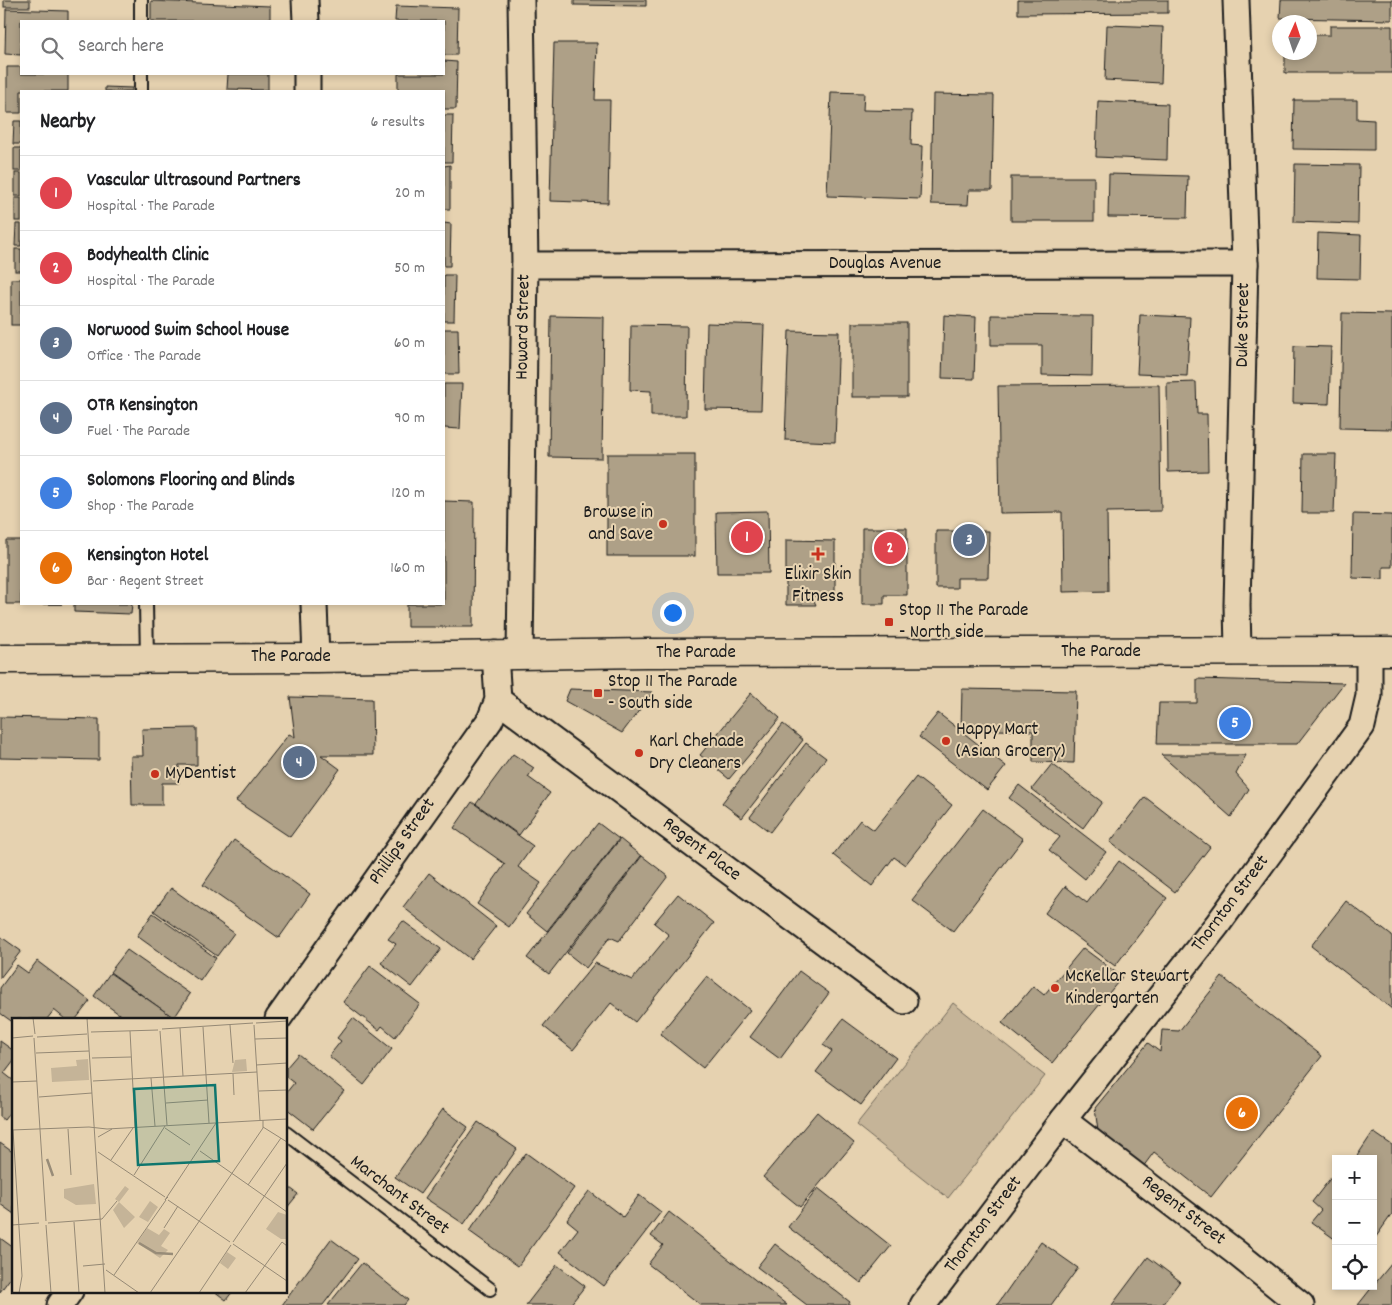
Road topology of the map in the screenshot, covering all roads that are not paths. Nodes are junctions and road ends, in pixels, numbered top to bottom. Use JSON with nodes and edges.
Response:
{"nodes":[{"id":1,"x":140,"y":0,"type":"edge"},
{"id":2,"x":306,"y":0,"type":"edge"},
{"id":3,"x":521,"y":0,"type":"edge"},
{"id":4,"x":1236,"y":0,"type":"edge"},
{"id":5,"x":141,"y":20,"type":"edge"},
{"id":6,"x":306,"y":20,"type":"edge"},
{"id":7,"x":141,"y":75,"type":"edge"},
{"id":8,"x":307,"y":75,"type":"edge"},
{"id":9,"x":141,"y":90,"type":"edge"},
{"id":10,"x":307,"y":90,"type":"edge"},
{"id":11,"x":1245,"y":264,"type":"junction"},
{"id":12,"x":525,"y":265,"type":"junction"},
{"id":13,"x":146,"y":605,"type":"edge"},
{"id":14,"x":314,"y":605,"type":"edge"},
{"id":15,"x":1238,"y":651,"type":"junction"},
{"id":16,"x":1380,"y":652,"type":"edge"},
{"id":17,"x":507,"y":654,"type":"junction"},
{"id":18,"x":147,"y":658,"type":"junction"},
{"id":19,"x":316,"y":658,"type":"junction"},
{"id":20,"x":0,"y":659,"type":"edge"},
{"id":21,"x":498,"y":700,"type":"junction"},
{"id":22,"x":904,"y":1001,"type":"dead end"},
{"id":23,"x":279,"y":1018,"type":"edge"},
{"id":24,"x":1063,"y":1120,"type":"junction"},
{"id":25,"x":288,"y":1135,"type":"edge"},
{"id":26,"x":490,"y":1289,"type":"dead end"},
{"id":27,"x":69,"y":1292,"type":"edge"},
{"id":28,"x":60,"y":1305,"type":"edge"},
{"id":29,"x":923,"y":1305,"type":"edge"},
{"id":30,"x":1301,"y":1305,"type":"edge"}],
"edges":[{"from":1,"to":5,"type":"lane"},
{"from":2,"to":6,"type":"street"},
{"from":3,"to":12,"type":"street","name":"Howard Street"},
{"from":4,"to":11,"type":"street","name":"Duke Street"},
{"from":7,"to":9,"type":"lane"},
{"from":8,"to":10,"type":"street"},
{"from":11,"to":12,"type":"street","name":"Douglas Avenue"},
{"from":11,"to":15,"type":"street","name":"Duke Street"},
{"from":12,"to":17,"type":"street","name":"Howard Street"},
{"from":13,"to":18,"type":"lane"},
{"from":14,"to":19,"type":"street"},
{"from":15,"to":16,"type":"main road","name":"The Parade"},
{"from":15,"to":17,"type":"main road","name":"The Parade"},
{"from":16,"to":24,"type":"street","name":"Thornton Street"},
{"from":17,"to":19,"type":"main road","name":"The Parade"},
{"from":17,"to":21,"type":"street","name":"Phillips Street"},
{"from":18,"to":19,"type":"main road","name":"The Parade"},
{"from":18,"to":20,"type":"main road","name":"The Parade"},
{"from":21,"to":22,"type":"street","name":"Regent Place"},
{"from":21,"to":23,"type":"street","name":"Phillips Street"},
{"from":24,"to":29,"type":"street","name":"Thornton Street"},
{"from":24,"to":30,"type":"street","name":"Regent Street"},
{"from":25,"to":26,"type":"lane","name":"Marchant Street"},
{"from":27,"to":28,"type":"street"}]}
